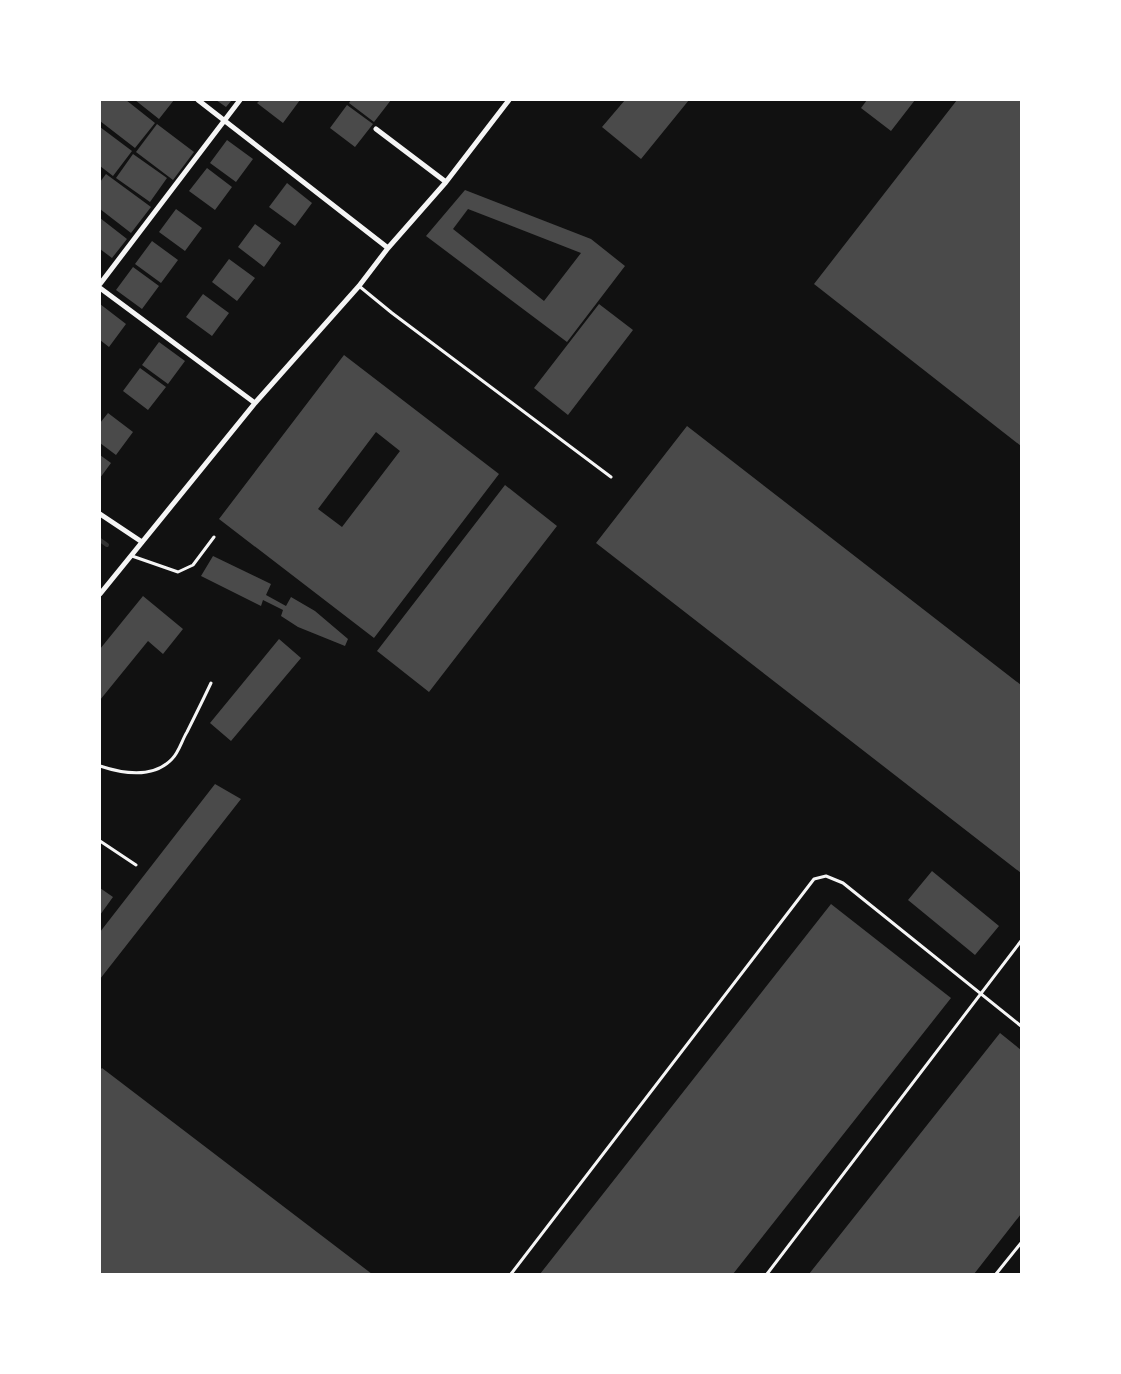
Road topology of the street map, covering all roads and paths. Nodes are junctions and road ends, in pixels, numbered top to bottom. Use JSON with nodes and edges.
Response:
{"nodes":[{"id":1,"x":198,"y":100,"type":"edge"},
{"id":2,"x":240,"y":100,"type":"edge"},
{"id":3,"x":509,"y":100,"type":"edge"},
{"id":4,"x":224,"y":120,"type":"junction"},
{"id":5,"x":376,"y":129,"type":"dead end"},
{"id":6,"x":446,"y":182,"type":"junction"},
{"id":7,"x":388,"y":248,"type":"junction"},
{"id":8,"x":100,"y":284,"type":"edge"},
{"id":9,"x":360,"y":286,"type":"junction"},
{"id":10,"x":100,"y":288,"type":"edge"},
{"id":11,"x":255,"y":403,"type":"junction"},
{"id":12,"x":612,"y":477,"type":"dead end"},
{"id":13,"x":100,"y":514,"type":"edge"},
{"id":14,"x":214,"y":537,"type":"dead end"},
{"id":15,"x":142,"y":542,"type":"junction"},
{"id":16,"x":131,"y":556,"type":"junction"},
{"id":17,"x":100,"y":594,"type":"edge"},
{"id":18,"x":211,"y":684,"type":"dead end"},
{"id":19,"x":100,"y":766,"type":"edge"},
{"id":20,"x":100,"y":842,"type":"edge"},
{"id":21,"x":136,"y":865,"type":"dead end"},
{"id":22,"x":1021,"y":941,"type":"edge"},
{"id":23,"x":980,"y":994,"type":"junction"},
{"id":24,"x":1021,"y":1026,"type":"edge"},
{"id":25,"x":1021,"y":1243,"type":"edge"},
{"id":26,"x":511,"y":1274,"type":"edge"},
{"id":27,"x":766,"y":1274,"type":"edge"},
{"id":28,"x":996,"y":1274,"type":"edge"}],
"edges":[{"from":1,"to":4,"type":"street"},
{"from":2,"to":4,"type":"street"},
{"from":3,"to":6,"type":"street"},
{"from":4,"to":7,"type":"street"},
{"from":4,"to":8,"type":"street"},
{"from":5,"to":6,"type":"street"},
{"from":6,"to":7,"type":"street"},
{"from":7,"to":9,"type":"street"},
{"from":9,"to":11,"type":"street"},
{"from":9,"to":12,"type":"lane"},
{"from":10,"to":11,"type":"street"},
{"from":11,"to":15,"type":"street"},
{"from":13,"to":15,"type":"street"},
{"from":14,"to":16,"type":"lane"},
{"from":15,"to":16,"type":"street"},
{"from":16,"to":17,"type":"street"},
{"from":18,"to":19,"type":"lane"},
{"from":20,"to":21,"type":"lane"},
{"from":22,"to":23,"type":"lane"},
{"from":23,"to":24,"type":"lane"},
{"from":23,"to":26,"type":"lane"},
{"from":23,"to":27,"type":"lane"},
{"from":25,"to":28,"type":"lane"}]}
